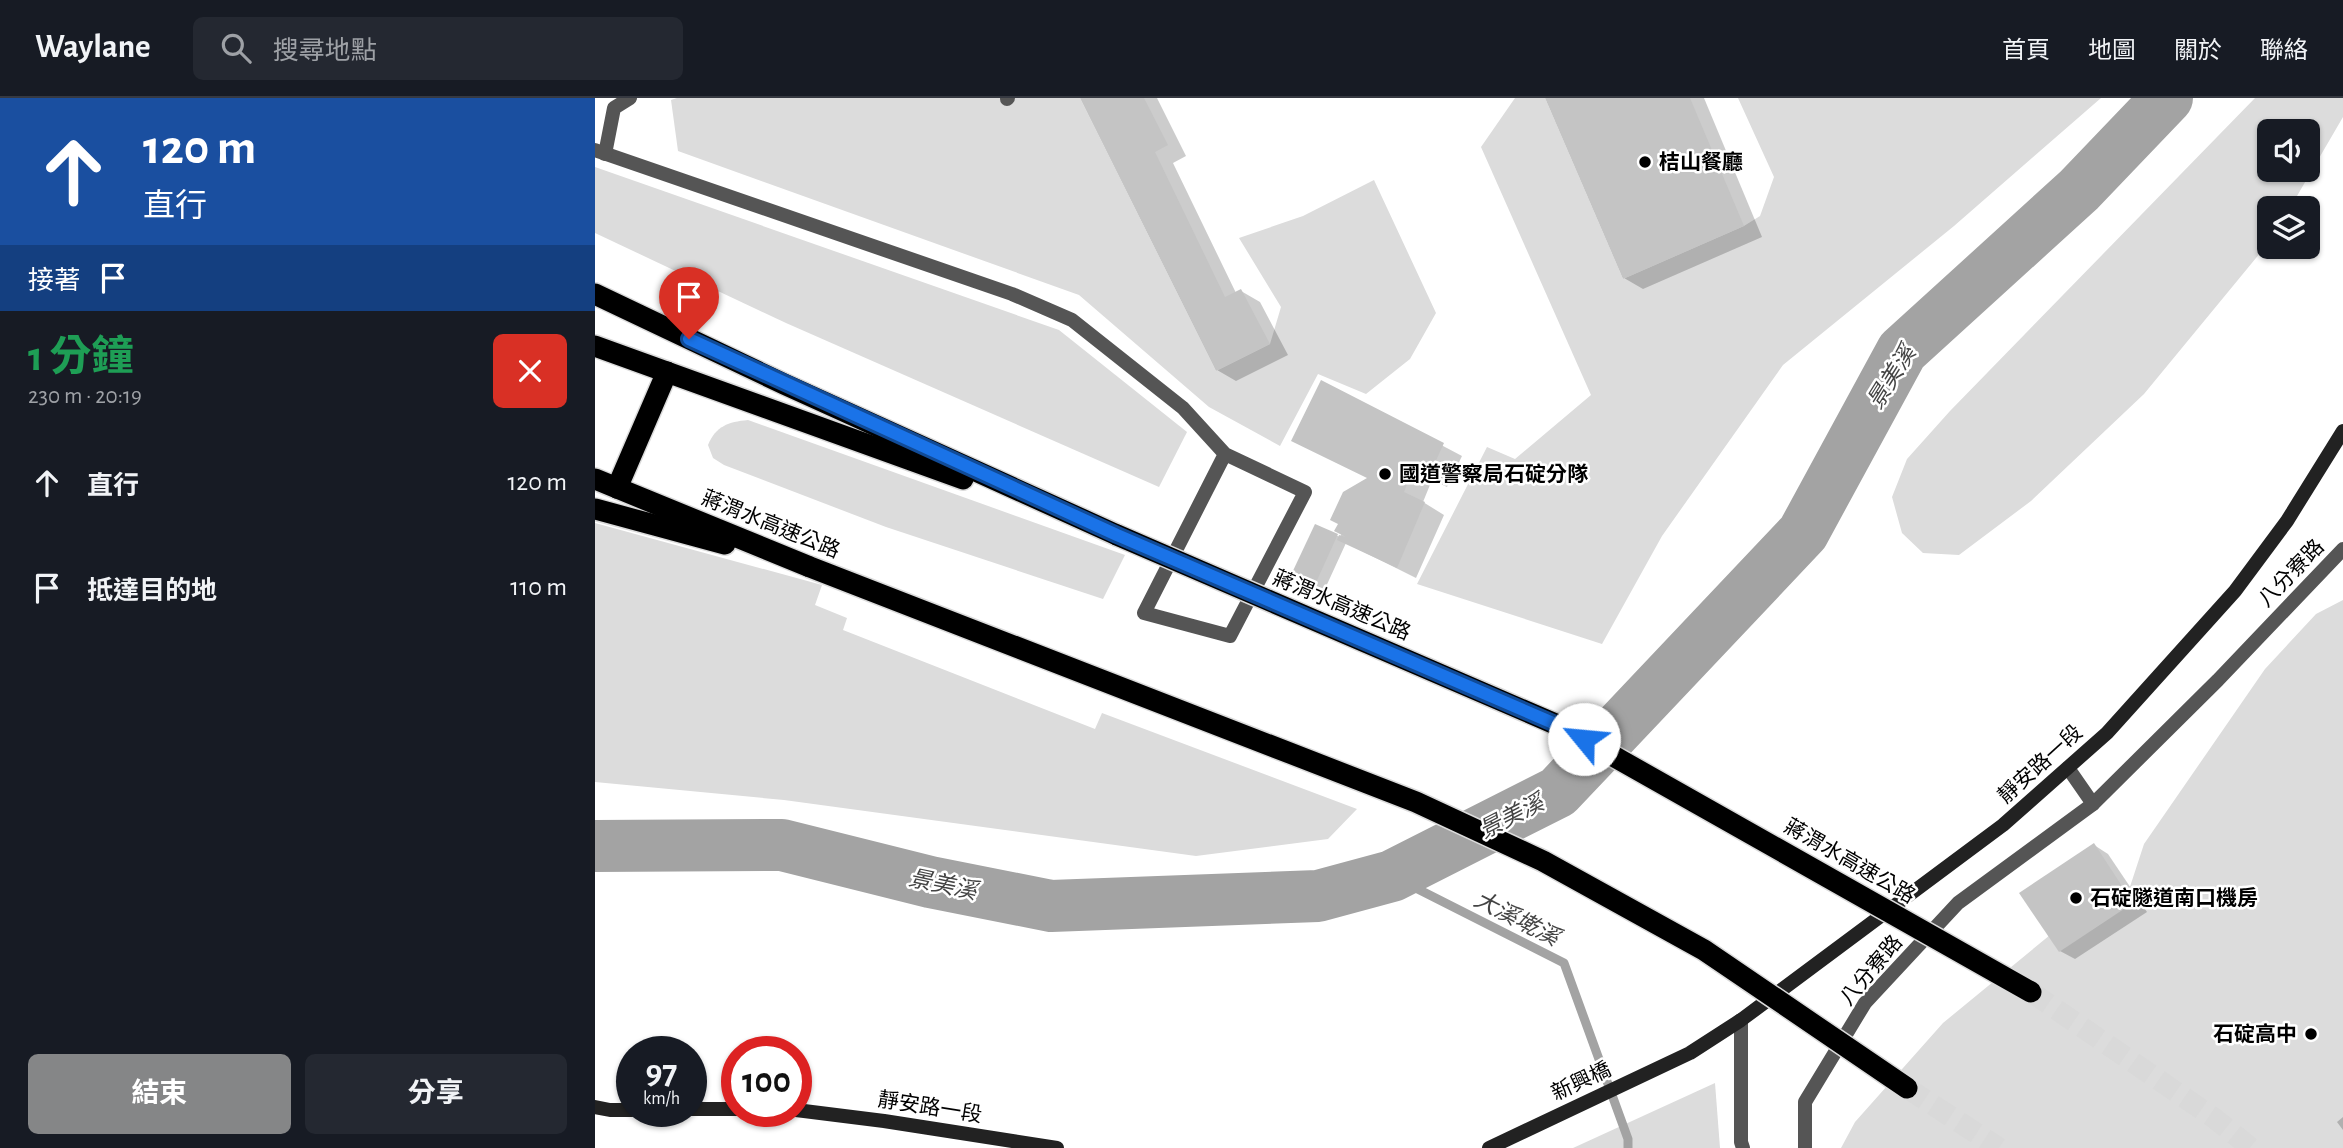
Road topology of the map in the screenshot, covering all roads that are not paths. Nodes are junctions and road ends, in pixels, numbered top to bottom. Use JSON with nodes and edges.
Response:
{"nodes":[{"id":1,"x":630,"y":98,"type":"edge"},
{"id":2,"x":600,"y":152,"type":"edge"},
{"id":3,"x":595,"y":294,"type":"edge"},
{"id":4,"x":595,"y":346,"type":"edge"},
{"id":5,"x":667,"y":372,"type":"junction"},
{"id":6,"x":2343,"y":431,"type":"edge"},
{"id":7,"x":1225,"y":454,"type":"junction"},
{"id":8,"x":595,"y":479,"type":"edge"},
{"id":9,"x":617,"y":488,"type":"junction"},
{"id":10,"x":595,"y":509,"type":"edge"},
{"id":11,"x":1117,"y":535,"type":"junction"},
{"id":12,"x":2343,"y":549,"type":"edge"},
{"id":13,"x":810,"y":567,"type":"junction"},
{"id":14,"x":2068,"y":768,"type":"junction"},
{"id":15,"x":2093,"y":804,"type":"junction"},
{"id":16,"x":2031,"y":992,"type":"tunnel mouth"},
{"id":17,"x":1741,"y":1020,"type":"junction"},
{"id":18,"x":1691,"y":1053,"type":"joint"},
{"id":19,"x":1907,"y":1088,"type":"tunnel mouth"},
{"id":20,"x":595,"y":1107,"type":"edge"},
{"id":21,"x":616,"y":1110,"type":"edge"},
{"id":22,"x":812,"y":1112,"type":"edge"},
{"id":23,"x":1057,"y":1148,"type":"edge"},
{"id":24,"x":1489,"y":1148,"type":"edge"},
{"id":25,"x":1743,"y":1148,"type":"edge"},
{"id":26,"x":1805,"y":1148,"type":"edge"}],
"edges":[{"from":1,"to":2,"type":"street"},
{"from":2,"to":7,"type":"street"},
{"from":3,"to":11,"type":"highway"},
{"from":4,"to":5,"type":"highway","name":"蔣渭水高速公路"},
{"from":5,"to":9,"type":"highway"},
{"from":5,"to":11,"type":"highway","name":"蔣渭水高速公路"},
{"from":6,"to":14,"type":"main road","name":"靜安路一段"},
{"from":7,"to":7,"type":"street"},
{"from":8,"to":9,"type":"highway","name":"蔣渭水高速公路"},
{"from":9,"to":13,"type":"highway","name":"蔣渭水高速公路"},
{"from":10,"to":13,"type":"highway"},
{"from":11,"to":16,"type":"highway","name":"蔣渭水高速公路","bridge":true},
{"from":12,"to":15,"type":"street","name":"八分寮路"},
{"from":13,"to":19,"type":"highway","name":"蔣渭水高速公路","bridge":true},
{"from":14,"to":15,"type":"street"},
{"from":14,"to":17,"type":"main road","name":"靜安路一段"},
{"from":15,"to":26,"type":"street","name":"八分寮路"},
{"from":17,"to":18,"type":"main road","name":"靜安路一段"},
{"from":17,"to":25,"type":"street"},
{"from":18,"to":24,"type":"main road","name":"新興橋"},
{"from":20,"to":21,"type":"main road"},
{"from":22,"to":23,"type":"main road","name":"靜安路一段"}]}
